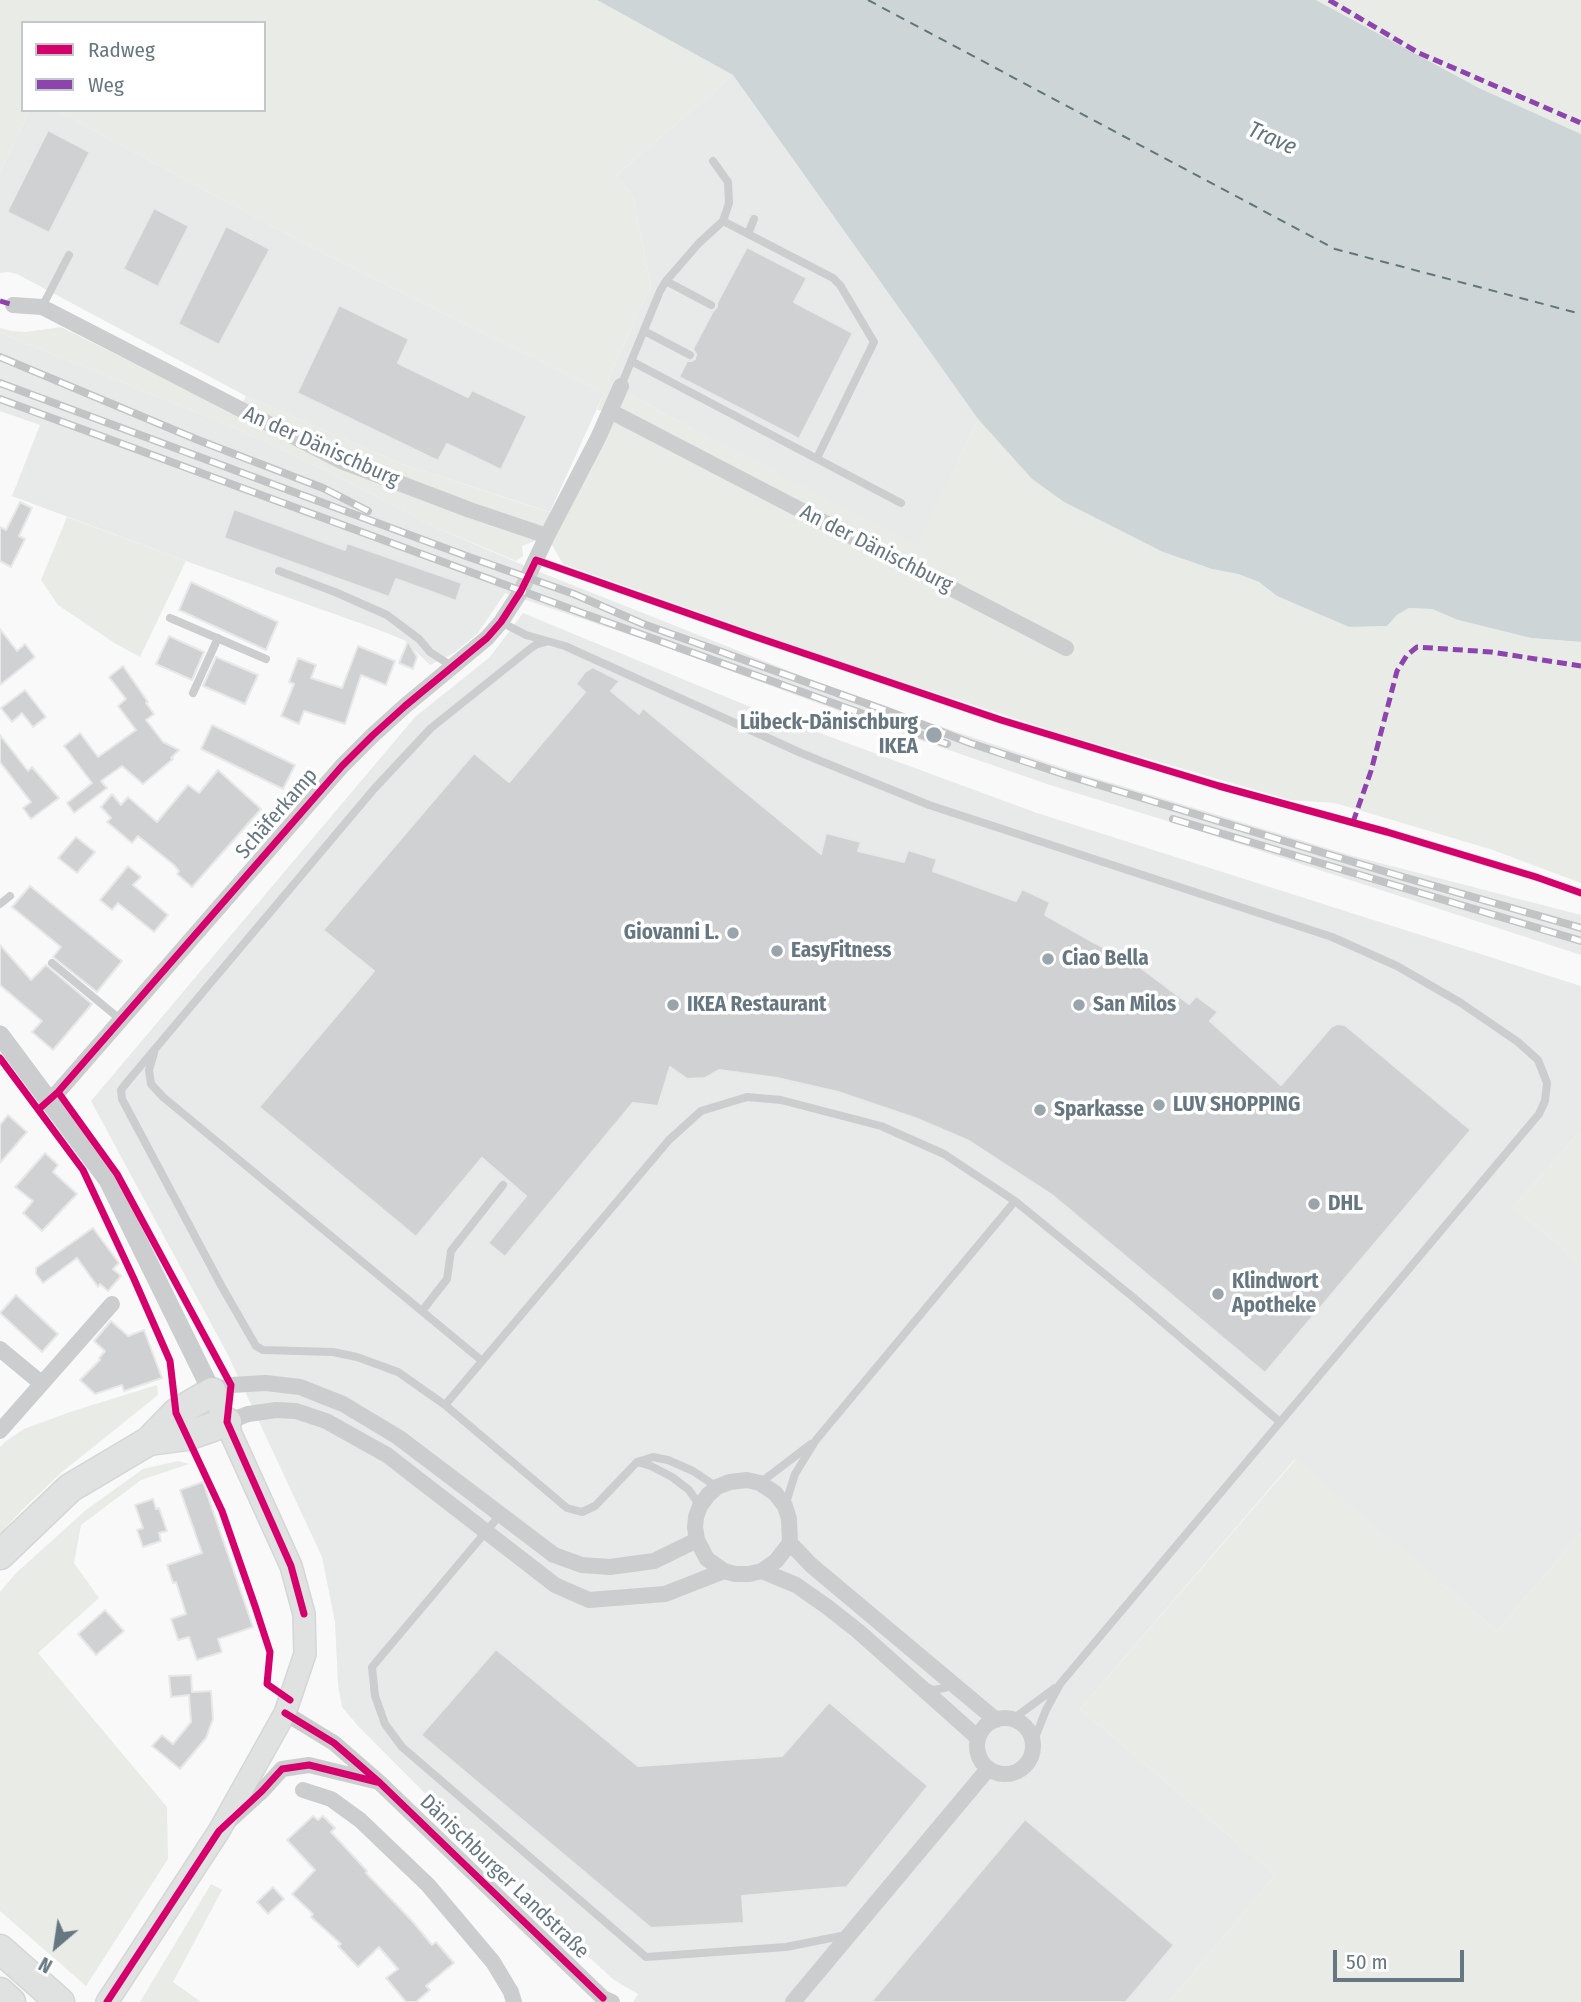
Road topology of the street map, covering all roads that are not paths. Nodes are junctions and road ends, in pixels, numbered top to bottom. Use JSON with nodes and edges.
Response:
{"nodes":[{"id":1,"x":713,"y":161,"type":"dead end"},
{"id":2,"x":754,"y":219,"type":"dead end"},
{"id":3,"x":723,"y":221,"type":"junction"},
{"id":4,"x":747,"y":234,"type":"junction"},
{"id":5,"x":69,"y":255,"type":"dead end"},
{"id":6,"x":666,"y":281,"type":"junction"},
{"id":7,"x":711,"y":304,"type":"dead end"},
{"id":8,"x":13,"y":305,"type":"dead end"},
{"id":9,"x":43,"y":307,"type":"junction"},
{"id":10,"x":644,"y":331,"type":"junction"},
{"id":11,"x":690,"y":355,"type":"dead end"},
{"id":12,"x":631,"y":361,"type":"junction"},
{"id":13,"x":621,"y":386,"type":"joint"},
{"id":14,"x":610,"y":411,"type":"junction"},
{"id":15,"x":817,"y":458,"type":"junction"},
{"id":16,"x":901,"y":503,"type":"dead end"},
{"id":17,"x":547,"y":536,"type":"junction"},
{"id":18,"x":536,"y":560,"type":"junction"},
{"id":19,"x":279,"y":571,"type":"dead end"},
{"id":20,"x":170,"y":618,"type":"dead end"},
{"id":21,"x":501,"y":622,"type":"junction"},
{"id":22,"x":218,"y":638,"type":"junction"},
{"id":23,"x":545,"y":642,"type":"junction"},
{"id":24,"x":1066,"y":648,"type":"dead end"},
{"id":25,"x":266,"y":659,"type":"dead end"},
{"id":26,"x":453,"y":667,"type":"junction"},
{"id":27,"x":193,"y":692,"type":"dead end"},
{"id":28,"x":1536,"y":877,"type":"dead end"},
{"id":29,"x":10,"y":896,"type":"dead end"},
{"id":30,"x":0,"y":904,"type":"edge"},
{"id":31,"x":52,"y":963,"type":"dead end"},
{"id":32,"x":121,"y":1020,"type":"junction"},
{"id":33,"x":0,"y":1035,"type":"edge"},
{"id":34,"x":155,"y":1049,"type":"junction"},
{"id":35,"x":49,"y":1100,"type":"junction"},
{"id":36,"x":503,"y":1185,"type":"dead end"},
{"id":37,"x":1014,"y":1201,"type":"junction"},
{"id":38,"x":112,"y":1304,"type":"dead end"},
{"id":39,"x":422,"y":1311,"type":"junction"},
{"id":40,"x":0,"y":1349,"type":"edge"},
{"id":41,"x":481,"y":1360,"type":"junction"},
{"id":42,"x":41,"y":1384,"type":"junction"},
{"id":43,"x":212,"y":1392,"type":"junction"},
{"id":44,"x":445,"y":1405,"type":"junction"},
{"id":45,"x":227,"y":1422,"type":"junction"},
{"id":46,"x":1280,"y":1422,"type":"junction"},
{"id":47,"x":0,"y":1431,"type":"edge"},
{"id":48,"x":816,"y":1440,"type":"junction"},
{"id":49,"x":149,"y":1441,"type":"junction"},
{"id":50,"x":636,"y":1462,"type":"junction"},
{"id":51,"x":760,"y":1483,"type":"junction"},
{"id":52,"x":717,"y":1488,"type":"junction"},
{"id":53,"x":700,"y":1506,"type":"junction"},
{"id":54,"x":785,"y":1506,"type":"junction"},
{"id":55,"x":500,"y":1515,"type":"junction"},
{"id":56,"x":486,"y":1532,"type":"junction"},
{"id":57,"x":697,"y":1540,"type":"junction"},
{"id":58,"x":790,"y":1543,"type":"junction"},
{"id":59,"x":0,"y":1555,"type":"edge"},
{"id":60,"x":724,"y":1571,"type":"junction"},
{"id":61,"x":762,"y":1571,"type":"junction"},
{"id":62,"x":849,"y":1595,"type":"junction"},
{"id":63,"x":826,"y":1606,"type":"junction"},
{"id":64,"x":920,"y":1656,"type":"junction"},
{"id":65,"x":910,"y":1677,"type":"junction"},
{"id":66,"x":951,"y":1682,"type":"junction"},
{"id":67,"x":1060,"y":1684,"type":"junction"},
{"id":68,"x":285,"y":1713,"type":"junction"},
{"id":69,"x":1013,"y":1719,"type":"junction"},
{"id":70,"x":996,"y":1720,"type":"junction"},
{"id":71,"x":978,"y":1738,"type":"junction"},
{"id":72,"x":1033,"y":1743,"type":"junction"},
{"id":73,"x":988,"y":1769,"type":"junction"},
{"id":74,"x":380,"y":1783,"type":"junction"},
{"id":75,"x":303,"y":1790,"type":"dead end"},
{"id":76,"x":219,"y":1830,"type":"junction"},
{"id":77,"x":850,"y":1934,"type":"junction"},
{"id":78,"x":3,"y":1952,"type":"edge"},
{"id":79,"x":0,"y":1992,"type":"edge"},
{"id":80,"x":605,"y":2000,"type":"edge"},
{"id":81,"x":11,"y":2002,"type":"edge"},
{"id":82,"x":60,"y":2002,"type":"edge"},
{"id":83,"x":107,"y":2002,"type":"edge"},
{"id":84,"x":514,"y":2002,"type":"edge"},
{"id":85,"x":793,"y":2002,"type":"edge"}],
"edges":[{"from":1,"to":3,"type":"lane"},
{"from":2,"to":4,"type":"lane"},
{"from":3,"to":4,"type":"lane"},
{"from":3,"to":6,"type":"lane"},
{"from":4,"to":15,"type":"lane"},
{"from":5,"to":9,"type":"lane"},
{"from":6,"to":7,"type":"lane"},
{"from":6,"to":10,"type":"lane"},
{"from":8,"to":9,"type":"street","name":"An der Dänischburg"},
{"from":9,"to":17,"type":"street","name":"An der Dänischburg"},
{"from":10,"to":11,"type":"lane"},
{"from":10,"to":12,"type":"lane"},
{"from":12,"to":13,"type":"lane"},
{"from":12,"to":15,"type":"lane"},
{"from":13,"to":14,"type":"street"},
{"from":14,"to":17,"type":"street"},
{"from":14,"to":24,"type":"street","name":"An der Dänischburg"},
{"from":15,"to":16,"type":"lane"},
{"from":17,"to":18,"type":"street","name":"Schäferkamp"},
{"from":18,"to":21,"type":"street","name":"Schäferkamp"},
{"from":18,"to":28,"type":"lane"},
{"from":19,"to":26,"type":"lane"},
{"from":20,"to":22,"type":"lane"},
{"from":21,"to":23,"type":"lane"},
{"from":21,"to":26,"type":"street","name":"Schäferkamp"},
{"from":22,"to":25,"type":"lane"},
{"from":22,"to":27,"type":"lane"},
{"from":23,"to":34,"type":"lane"},
{"from":23,"to":46,"type":"lane"},
{"from":26,"to":32,"type":"street","name":"Schäferkamp"},
{"from":29,"to":30,"type":"lane"},
{"from":31,"to":32,"type":"lane"},
{"from":32,"to":35,"type":"street","name":"Schäferkamp"},
{"from":33,"to":35,"type":"street","name":"Dänischburger Landstraße"},
{"from":34,"to":39,"type":"lane"},
{"from":34,"to":44,"type":"lane"},
{"from":35,"to":43,"type":"street","name":"Dänischburger Landstraße"},
{"from":36,"to":39,"type":"lane"},
{"from":37,"to":41,"type":"lane"},
{"from":37,"to":46,"type":"lane"},
{"from":37,"to":48,"type":"lane"},
{"from":38,"to":42,"type":"street"},
{"from":39,"to":41,"type":"lane"},
{"from":40,"to":42,"type":"street"},
{"from":41,"to":44,"type":"lane"},
{"from":42,"to":47,"type":"street"},
{"from":43,"to":45,"type":"main road","name":"Dänischburger Landstraße"},
{"from":43,"to":49,"type":"highway"},
{"from":43,"to":55,"type":"street"},
{"from":44,"to":50,"type":"lane"},
{"from":45,"to":49,"type":"highway"},
{"from":45,"to":56,"type":"street"},
{"from":45,"to":68,"type":"main road","name":"Dänischburger Landstraße"},
{"from":46,"to":67,"type":"lane"},
{"from":48,"to":51,"type":"lane"},
{"from":48,"to":54,"type":"lane"},
{"from":49,"to":59,"type":"highway"},
{"from":50,"to":52,"type":"lane"},
{"from":50,"to":53,"type":"lane"},
{"from":51,"to":52,"type":"street"},
{"from":51,"to":54,"type":"street"},
{"from":52,"to":53,"type":"street"},
{"from":53,"to":57,"type":"street"},
{"from":54,"to":58,"type":"street"},
{"from":55,"to":56,"type":"lane"},
{"from":55,"to":57,"type":"street"},
{"from":56,"to":60,"type":"street"},
{"from":56,"to":77,"type":"lane"},
{"from":57,"to":60,"type":"street"},
{"from":58,"to":61,"type":"street"},
{"from":58,"to":62,"type":"street"},
{"from":60,"to":61,"type":"street"},
{"from":61,"to":63,"type":"street"},
{"from":62,"to":63,"type":"lane"},
{"from":62,"to":64,"type":"street"},
{"from":63,"to":65,"type":"street"},
{"from":64,"to":65,"type":"lane"},
{"from":64,"to":66,"type":"street"},
{"from":65,"to":66,"type":"lane"},
{"from":65,"to":71,"type":"street"},
{"from":66,"to":70,"type":"street"},
{"from":67,"to":69,"type":"lane"},
{"from":67,"to":72,"type":"lane"},
{"from":68,"to":74,"type":"street","name":"Dänischburger Landstraße"},
{"from":68,"to":76,"type":"main road","name":"Dänischburger Landstraße"},
{"from":69,"to":70,"type":"street"},
{"from":69,"to":72,"type":"street"},
{"from":70,"to":71,"type":"street"},
{"from":71,"to":73,"type":"street"},
{"from":72,"to":73,"type":"street"},
{"from":73,"to":77,"type":"street"},
{"from":74,"to":76,"type":"street","name":"Dänischburger Landstraße"},
{"from":74,"to":80,"type":"street","name":"Dänischburger Landstraße"},
{"from":75,"to":84,"type":"street"},
{"from":76,"to":83,"type":"main road","name":"Dänischburger Landstraße"},
{"from":77,"to":85,"type":"street"},
{"from":78,"to":82,"type":"highway"},
{"from":79,"to":81,"type":"highway"}]}
